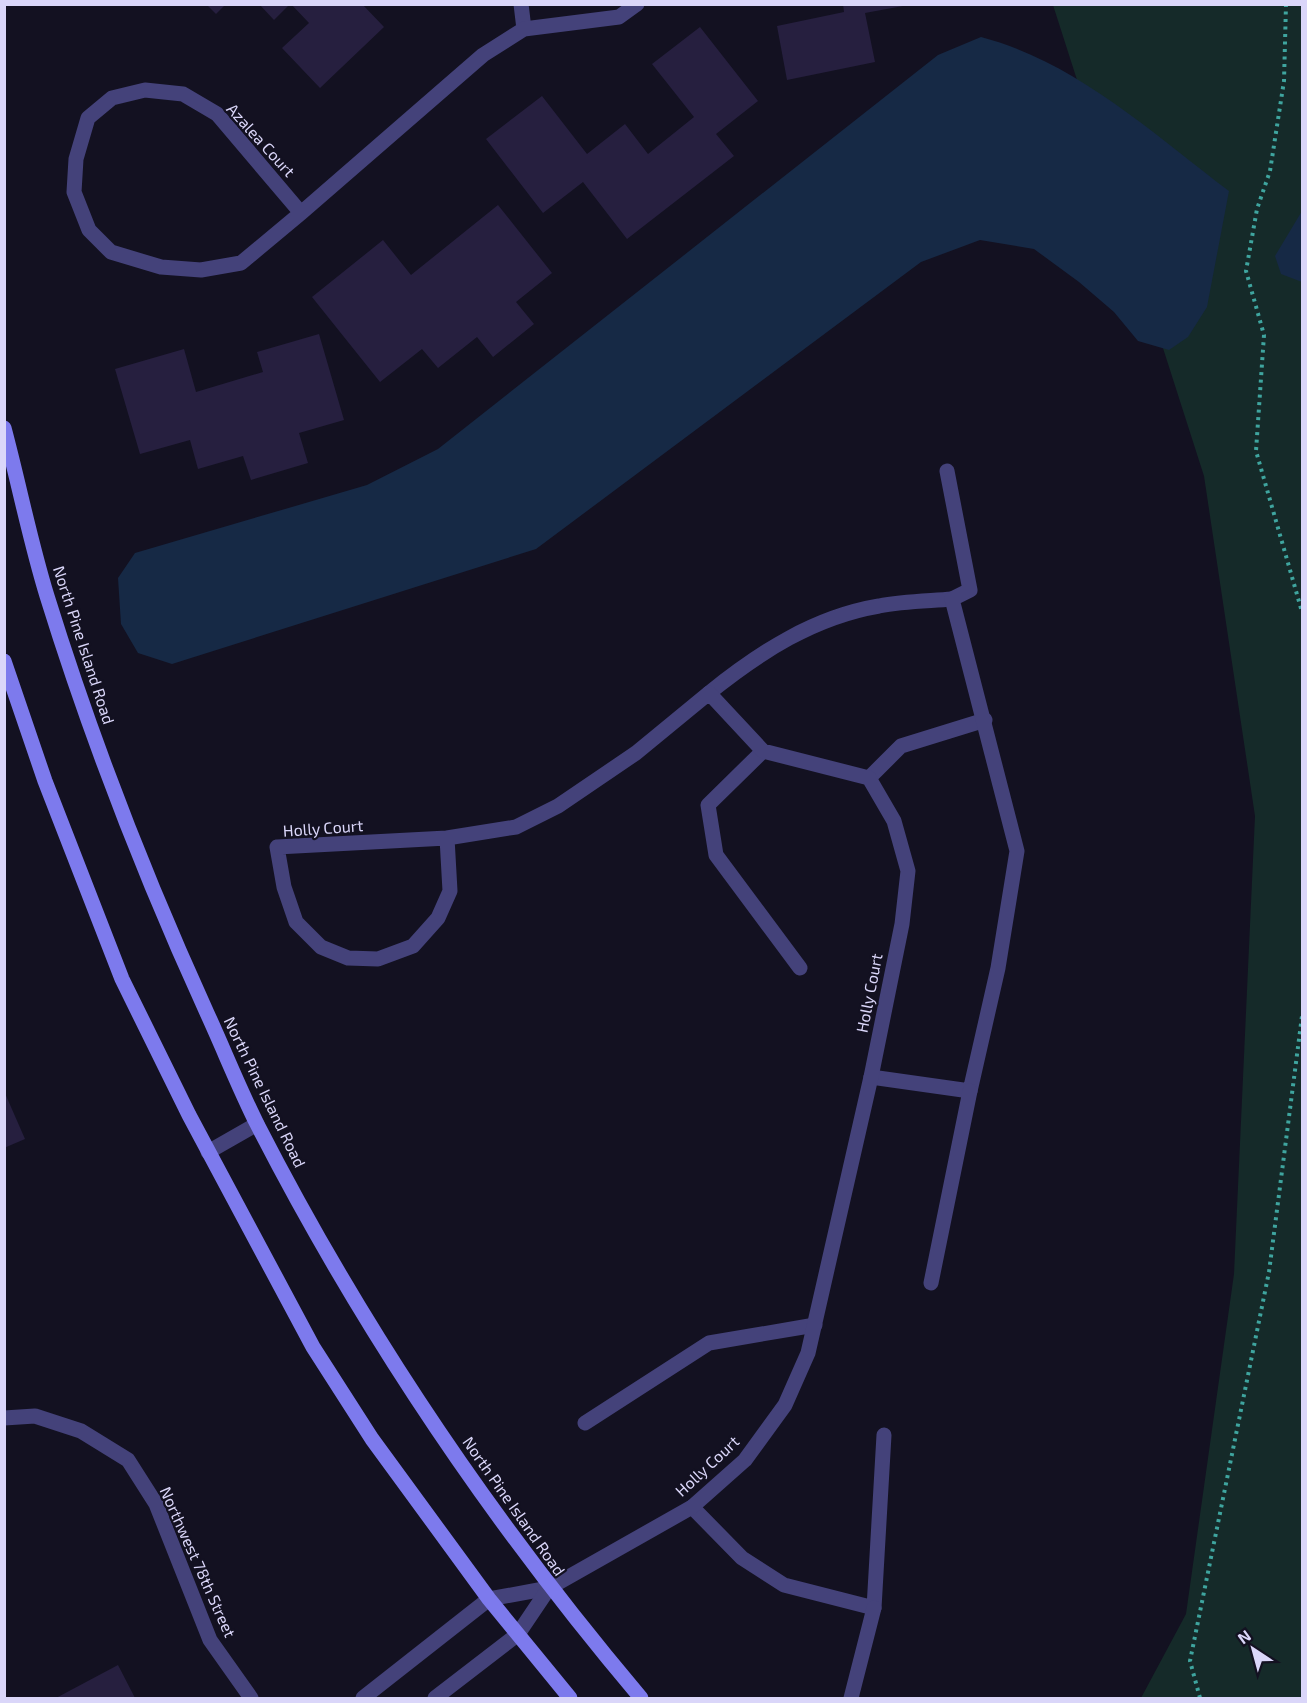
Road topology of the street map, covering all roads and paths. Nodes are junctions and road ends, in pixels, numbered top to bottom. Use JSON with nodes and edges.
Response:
{"nodes":[{"id":1,"x":521,"y":4,"type":"edge"},
{"id":2,"x":637,"y":4,"type":"edge"},
{"id":3,"x":1286,"y":4,"type":"edge"},
{"id":4,"x":524,"y":29,"type":"junction"},
{"id":5,"x":301,"y":213,"type":"junction"},
{"id":6,"x":4,"y":428,"type":"edge"},
{"id":7,"x":947,"y":471,"type":"dead end"},
{"id":8,"x":952,"y":599,"type":"junction"},
{"id":9,"x":1302,"y":612,"type":"edge"},
{"id":10,"x":4,"y":661,"type":"edge"},
{"id":11,"x":709,"y":693,"type":"junction"},
{"id":12,"x":985,"y":720,"type":"junction"},
{"id":13,"x":763,"y":752,"type":"junction"},
{"id":14,"x":869,"y":778,"type":"junction"},
{"id":15,"x":447,"y":838,"type":"junction"},
{"id":16,"x":800,"y":968,"type":"dead end"},
{"id":17,"x":1302,"y":1017,"type":"edge"},
{"id":18,"x":871,"y":1077,"type":"junction"},
{"id":19,"x":970,"y":1091,"type":"junction"},
{"id":20,"x":257,"y":1124,"type":"junction"},
{"id":21,"x":208,"y":1152,"type":"junction"},
{"id":22,"x":931,"y":1282,"type":"dead end"},
{"id":23,"x":814,"y":1325,"type":"junction"},
{"id":24,"x":4,"y":1418,"type":"edge"},
{"id":25,"x":585,"y":1423,"type":"dead end"},
{"id":26,"x":884,"y":1435,"type":"dead end"},
{"id":27,"x":692,"y":1507,"type":"junction"},
{"id":28,"x":549,"y":1588,"type":"junction"},
{"id":29,"x":489,"y":1599,"type":"junction"},
{"id":30,"x":874,"y":1608,"type":"junction"},
{"id":31,"x":518,"y":1634,"type":"junction"},
{"id":32,"x":251,"y":1698,"type":"edge"},
{"id":33,"x":363,"y":1698,"type":"edge"},
{"id":34,"x":435,"y":1698,"type":"edge"},
{"id":35,"x":570,"y":1698,"type":"edge"},
{"id":36,"x":641,"y":1698,"type":"edge"},
{"id":37,"x":851,"y":1698,"type":"edge"},
{"id":38,"x":1200,"y":1698,"type":"edge"}],
"edges":[{"from":1,"to":4,"type":"lane"},
{"from":2,"to":4,"type":"lane","name":"Azalea Court"},
{"from":3,"to":9,"type":"path"},
{"from":4,"to":5,"type":"lane","name":"Azalea Court"},
{"from":5,"to":5,"type":"lane","name":"Azalea Court"},
{"from":6,"to":20,"type":"main road","name":"North Pine Island Road"},
{"from":7,"to":8,"type":"lane"},
{"from":8,"to":11,"type":"lane","name":"Holly Court"},
{"from":8,"to":12,"type":"lane"},
{"from":10,"to":21,"type":"main road"},
{"from":11,"to":13,"type":"lane"},
{"from":11,"to":15,"type":"lane","name":"Holly Court"},
{"from":12,"to":14,"type":"lane"},
{"from":12,"to":19,"type":"lane"},
{"from":13,"to":14,"type":"lane"},
{"from":13,"to":16,"type":"lane"},
{"from":14,"to":18,"type":"lane","name":"Holly Court"},
{"from":15,"to":15,"type":"lane","name":"Holly Court"},
{"from":17,"to":38,"type":"path"},
{"from":18,"to":19,"type":"lane"},
{"from":18,"to":23,"type":"lane","name":"Holly Court"},
{"from":19,"to":22,"type":"lane"},
{"from":20,"to":21,"type":"lane"},
{"from":20,"to":28,"type":"main road","name":"North Pine Island Road"},
{"from":21,"to":29,"type":"main road"},
{"from":23,"to":25,"type":"lane"},
{"from":23,"to":27,"type":"lane","name":"Holly Court"},
{"from":24,"to":32,"type":"lane","name":"Northwest 78th Street"},
{"from":26,"to":30,"type":"lane"},
{"from":27,"to":28,"type":"lane","name":"Holly Court"},
{"from":27,"to":30,"type":"lane"},
{"from":28,"to":29,"type":"lane"},
{"from":28,"to":31,"type":"lane"},
{"from":28,"to":36,"type":"main road","name":"North Pine Island Road"},
{"from":29,"to":31,"type":"main road"},
{"from":29,"to":33,"type":"lane"},
{"from":30,"to":37,"type":"lane"},
{"from":31,"to":34,"type":"lane"},
{"from":31,"to":35,"type":"main road"}]}
